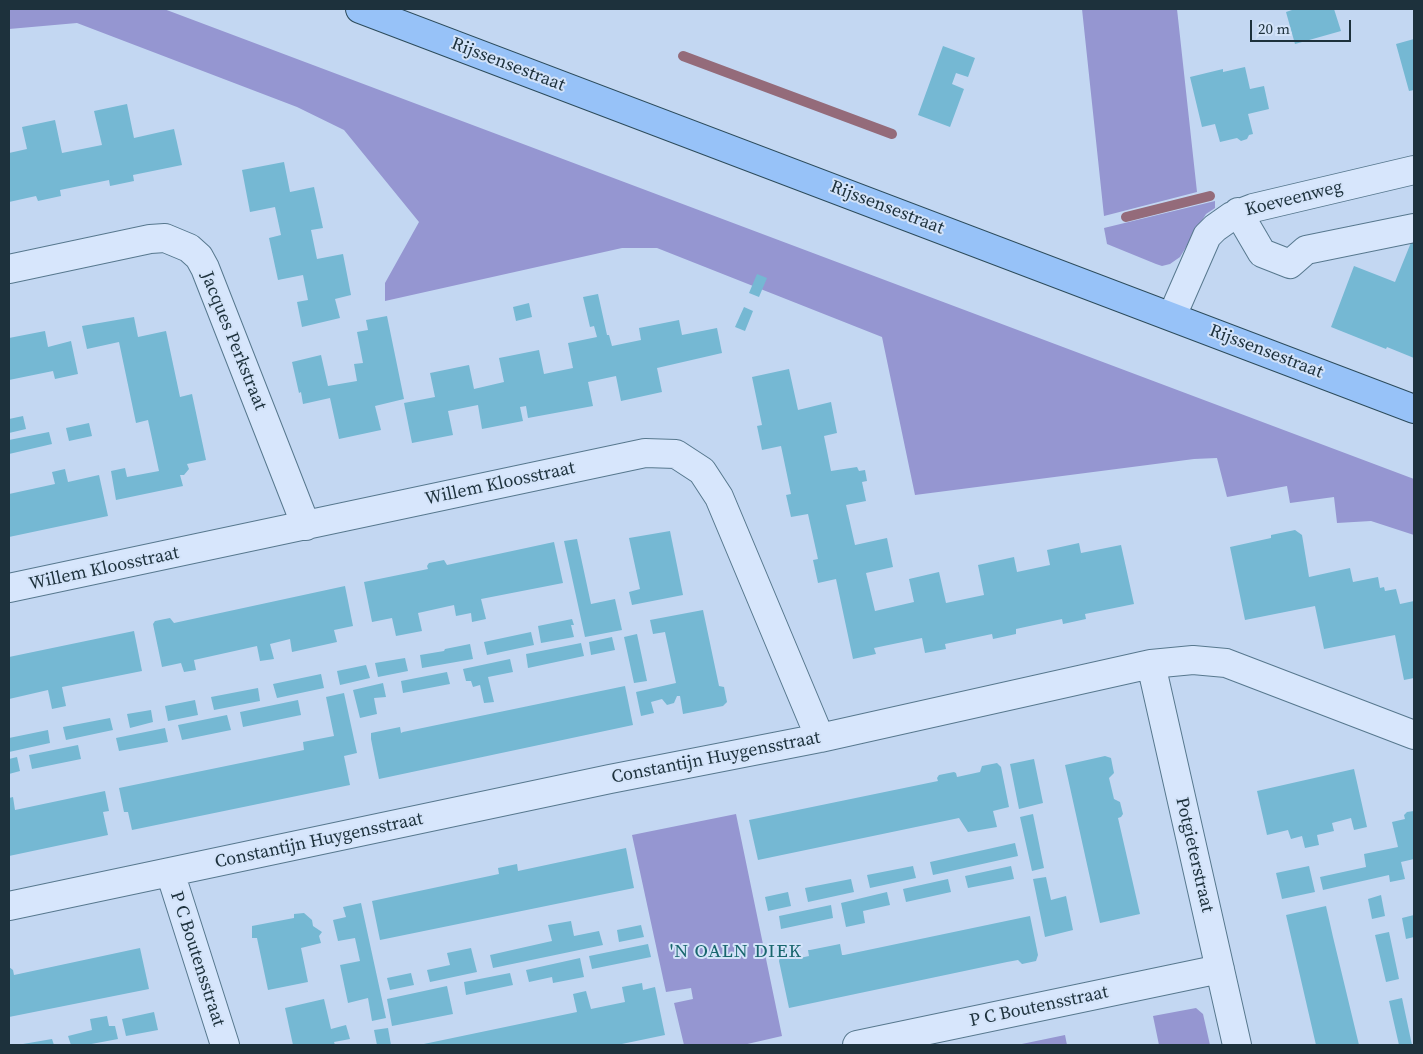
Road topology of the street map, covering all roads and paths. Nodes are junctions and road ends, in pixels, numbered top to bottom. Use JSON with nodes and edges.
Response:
{"nodes":[{"id":1,"x":360,"y":9,"type":"edge"},
{"id":2,"x":1414,"y":170,"type":"edge"},
{"id":3,"x":1238,"y":212,"type":"junction"},
{"id":4,"x":1414,"y":228,"type":"edge"},
{"id":5,"x":9,"y":268,"type":"edge"},
{"id":6,"x":1172,"y":316,"type":"junction"},
{"id":7,"x":1414,"y":409,"type":"edge"},
{"id":8,"x":306,"y":526,"type":"junction"},
{"id":9,"x":9,"y":588,"type":"edge"},
{"id":10,"x":1151,"y":664,"type":"junction"},
{"id":11,"x":1414,"y":735,"type":"edge"},
{"id":12,"x":820,"y":738,"type":"junction"},
{"id":13,"x":170,"y":872,"type":"junction"},
{"id":14,"x":9,"y":906,"type":"edge"},
{"id":15,"x":1220,"y":970,"type":"junction"},
{"id":16,"x":225,"y":1045,"type":"edge"},
{"id":17,"x":857,"y":1045,"type":"edge"},
{"id":18,"x":1237,"y":1045,"type":"edge"}],
"edges":[{"from":1,"to":6,"type":"main road","name":"Rijssensestraat"},
{"from":2,"to":3,"type":"street","name":"Koeveenweg"},
{"from":3,"to":4,"type":"street"},
{"from":3,"to":6,"type":"street","name":"Koeveenweg"},
{"from":5,"to":8,"type":"street","name":"Jacques Perkstraat"},
{"from":6,"to":7,"type":"main road","name":"Rijssensestraat"},
{"from":8,"to":9,"type":"street","name":"Willem Kloosstraat"},
{"from":8,"to":12,"type":"street","name":"Willem Kloosstraat"},
{"from":10,"to":11,"type":"street","name":"Constantijn Huygensstraat"},
{"from":10,"to":12,"type":"street","name":"Constantijn Huygensstraat"},
{"from":10,"to":15,"type":"street","name":"Potgieterstraat"},
{"from":12,"to":13,"type":"street","name":"Constantijn Huygensstraat"},
{"from":13,"to":14,"type":"street","name":"Constantijn Huygensstraat"},
{"from":13,"to":16,"type":"street","name":"P C Boutensstraat"},
{"from":15,"to":17,"type":"street","name":"P C Boutensstraat"},
{"from":15,"to":18,"type":"street","name":"Potgieterstraat"}]}
